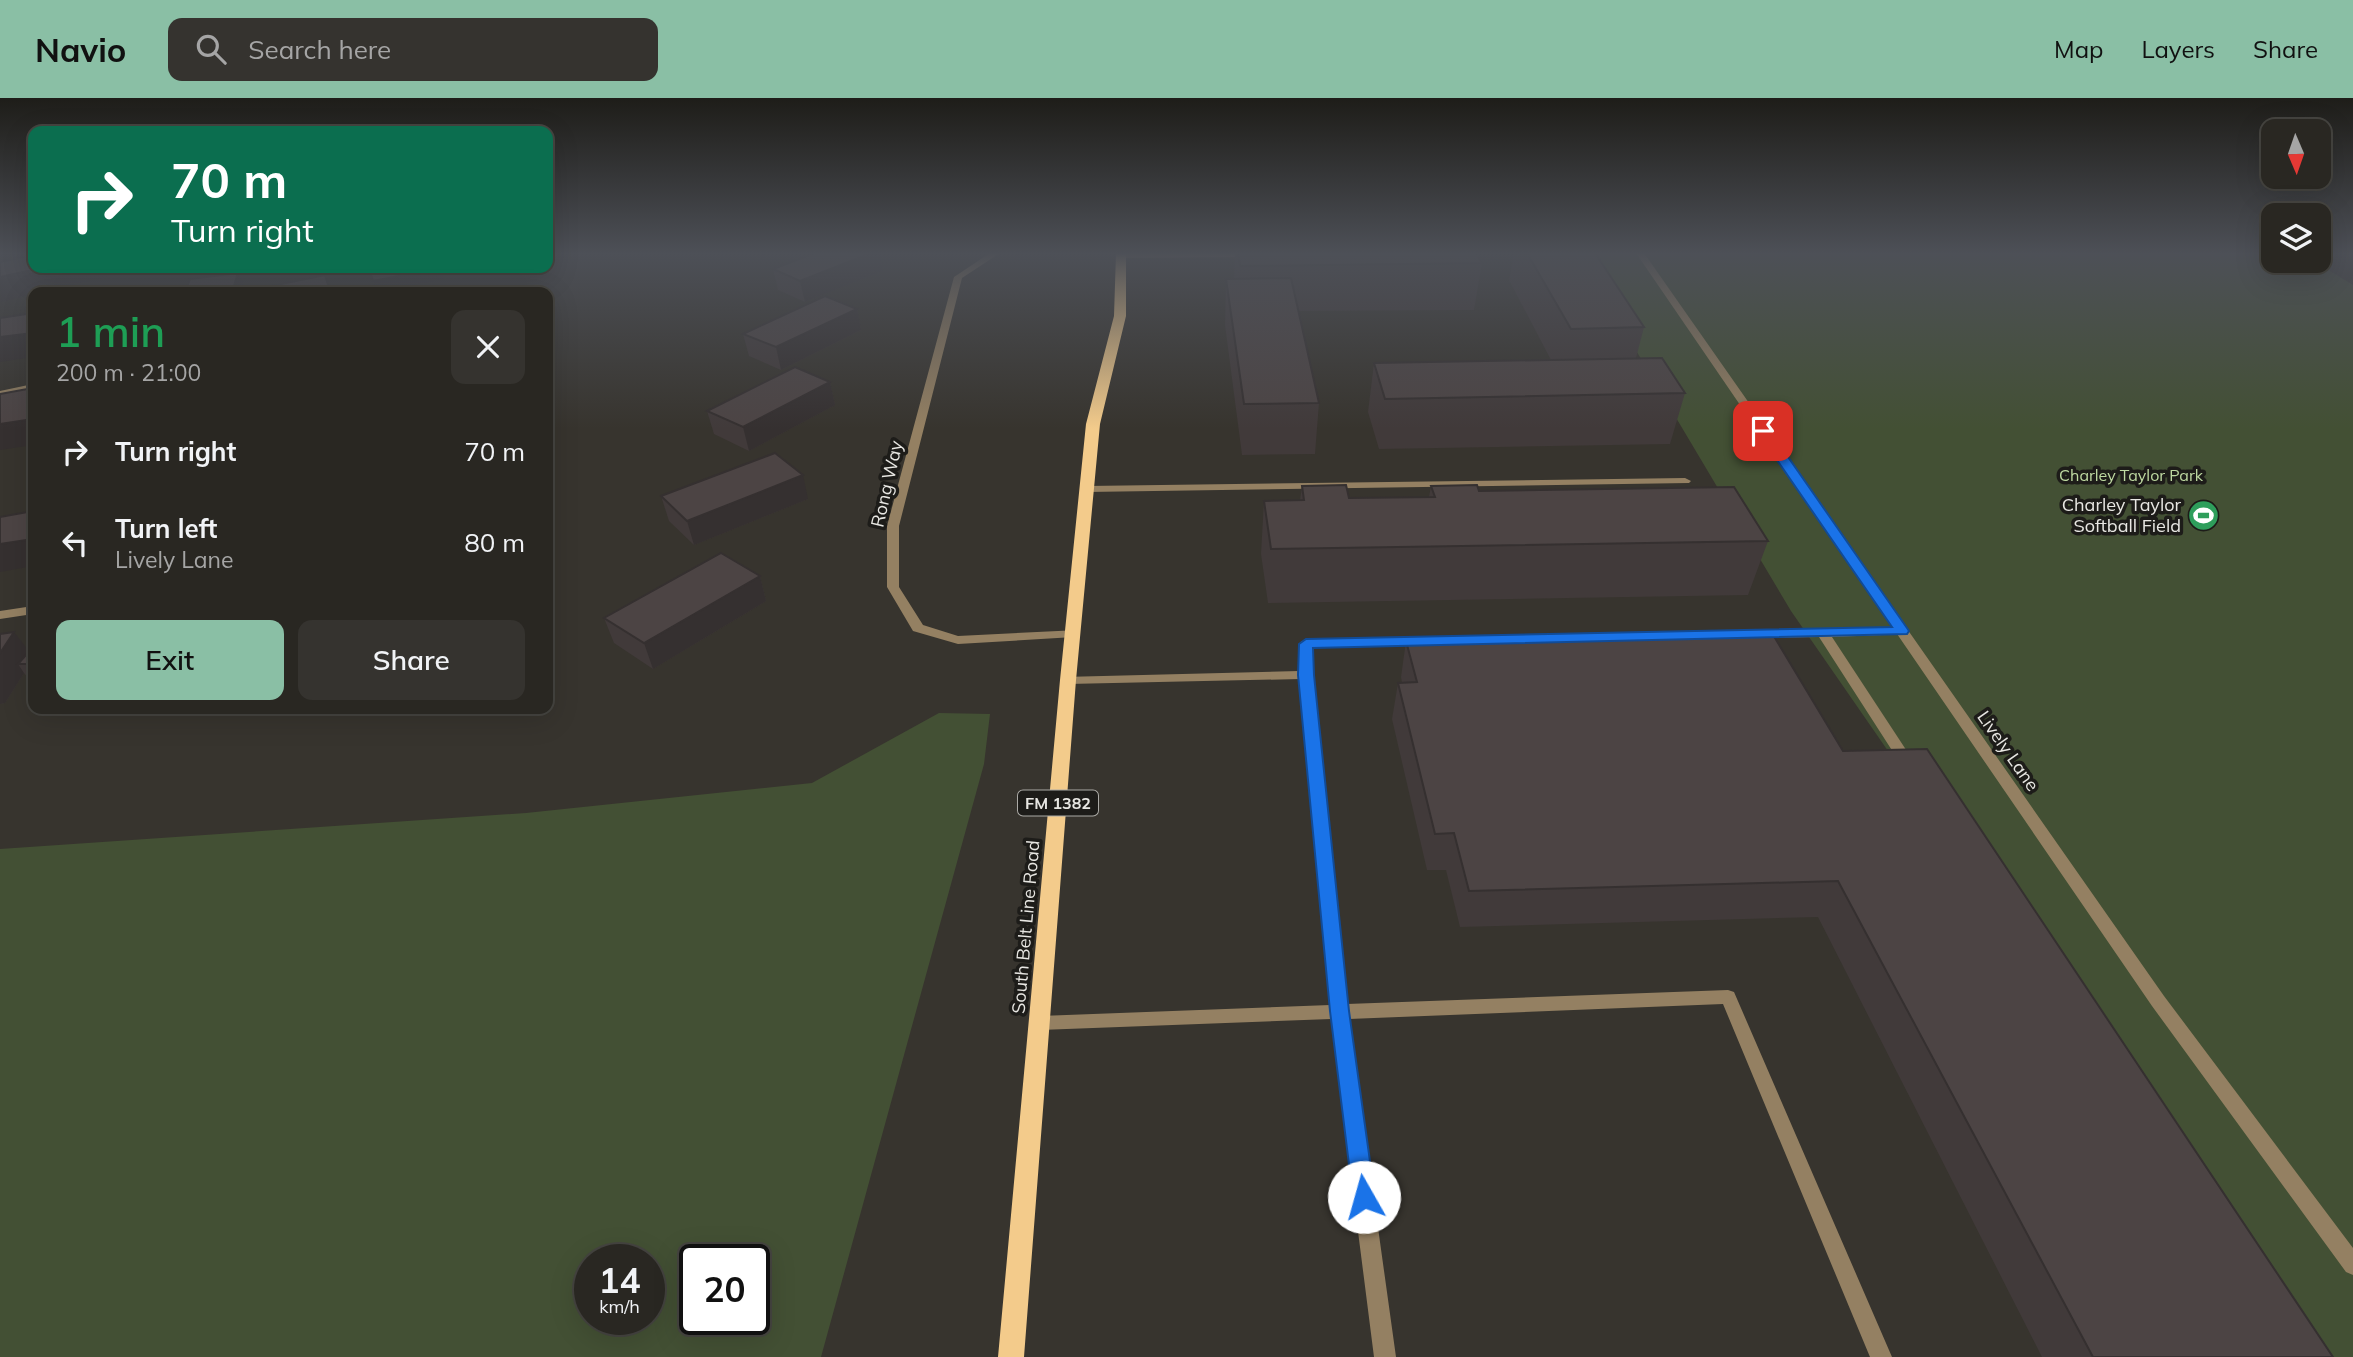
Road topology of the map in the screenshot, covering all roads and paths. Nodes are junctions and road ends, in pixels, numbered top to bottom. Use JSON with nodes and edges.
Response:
{"nodes":[{"id":1,"x":949,"y":312,"type":"edge"},
{"id":2,"x":1120,"y":312,"type":"edge"},
{"id":3,"x":1681,"y":312,"type":"edge"},
{"id":4,"x":28,"y":388,"type":"edge"},
{"id":5,"x":0,"y":394,"type":"edge"},
{"id":6,"x":1685,"y":481,"type":"dead end"},
{"id":7,"x":1087,"y":489,"type":"junction"},
{"id":8,"x":28,"y":611,"type":"edge"},
{"id":9,"x":0,"y":615,"type":"edge"},
{"id":10,"x":1902,"y":631,"type":"junction"},
{"id":11,"x":1074,"y":633,"type":"junction"},
{"id":12,"x":1823,"y":633,"type":"junction"},
{"id":13,"x":1739,"y":635,"type":"edge"},
{"id":14,"x":1432,"y":641,"type":"edge"},
{"id":15,"x":1306,"y":675,"type":"junction"},
{"id":16,"x":1068,"y":680,"type":"junction"},
{"id":17,"x":1923,"y":785,"type":"edge"},
{"id":18,"x":1339,"y":1011,"type":"junction"},
{"id":19,"x":1040,"y":1023,"type":"junction"},
{"id":20,"x":2353,"y":1265,"type":"edge"},
{"id":21,"x":1011,"y":1357,"type":"edge"},
{"id":22,"x":1385,"y":1357,"type":"edge"},
{"id":23,"x":1881,"y":1357,"type":"edge"}],
"edges":[{"from":1,"to":11,"type":"street","name":"Rong Way"},
{"from":2,"to":7,"type":"main road","name":"South Belt Line Road","number":"FM 1382"},
{"from":3,"to":10,"type":"street","name":"Lively Lane"},
{"from":4,"to":5,"type":"street"},
{"from":6,"to":7,"type":"street"},
{"from":7,"to":11,"type":"main road","name":"South Belt Line Road","number":"FM 1382"},
{"from":8,"to":9,"type":"street"},
{"from":10,"to":12,"type":"street"},
{"from":10,"to":20,"type":"street","name":"Lively Lane"},
{"from":11,"to":16,"type":"main road","name":"South Belt Line Road","number":"FM 1382"},
{"from":12,"to":13,"type":"street"},
{"from":12,"to":17,"type":"street"},
{"from":14,"to":15,"type":"street"},
{"from":15,"to":16,"type":"street"},
{"from":15,"to":18,"type":"street"},
{"from":16,"to":19,"type":"main road","name":"South Belt Line Road","number":"FM 1382"},
{"from":18,"to":19,"type":"street"},
{"from":18,"to":22,"type":"street"},
{"from":18,"to":23,"type":"street"},
{"from":19,"to":21,"type":"main road","name":"South Belt Line Road","number":"FM 1382"}]}
